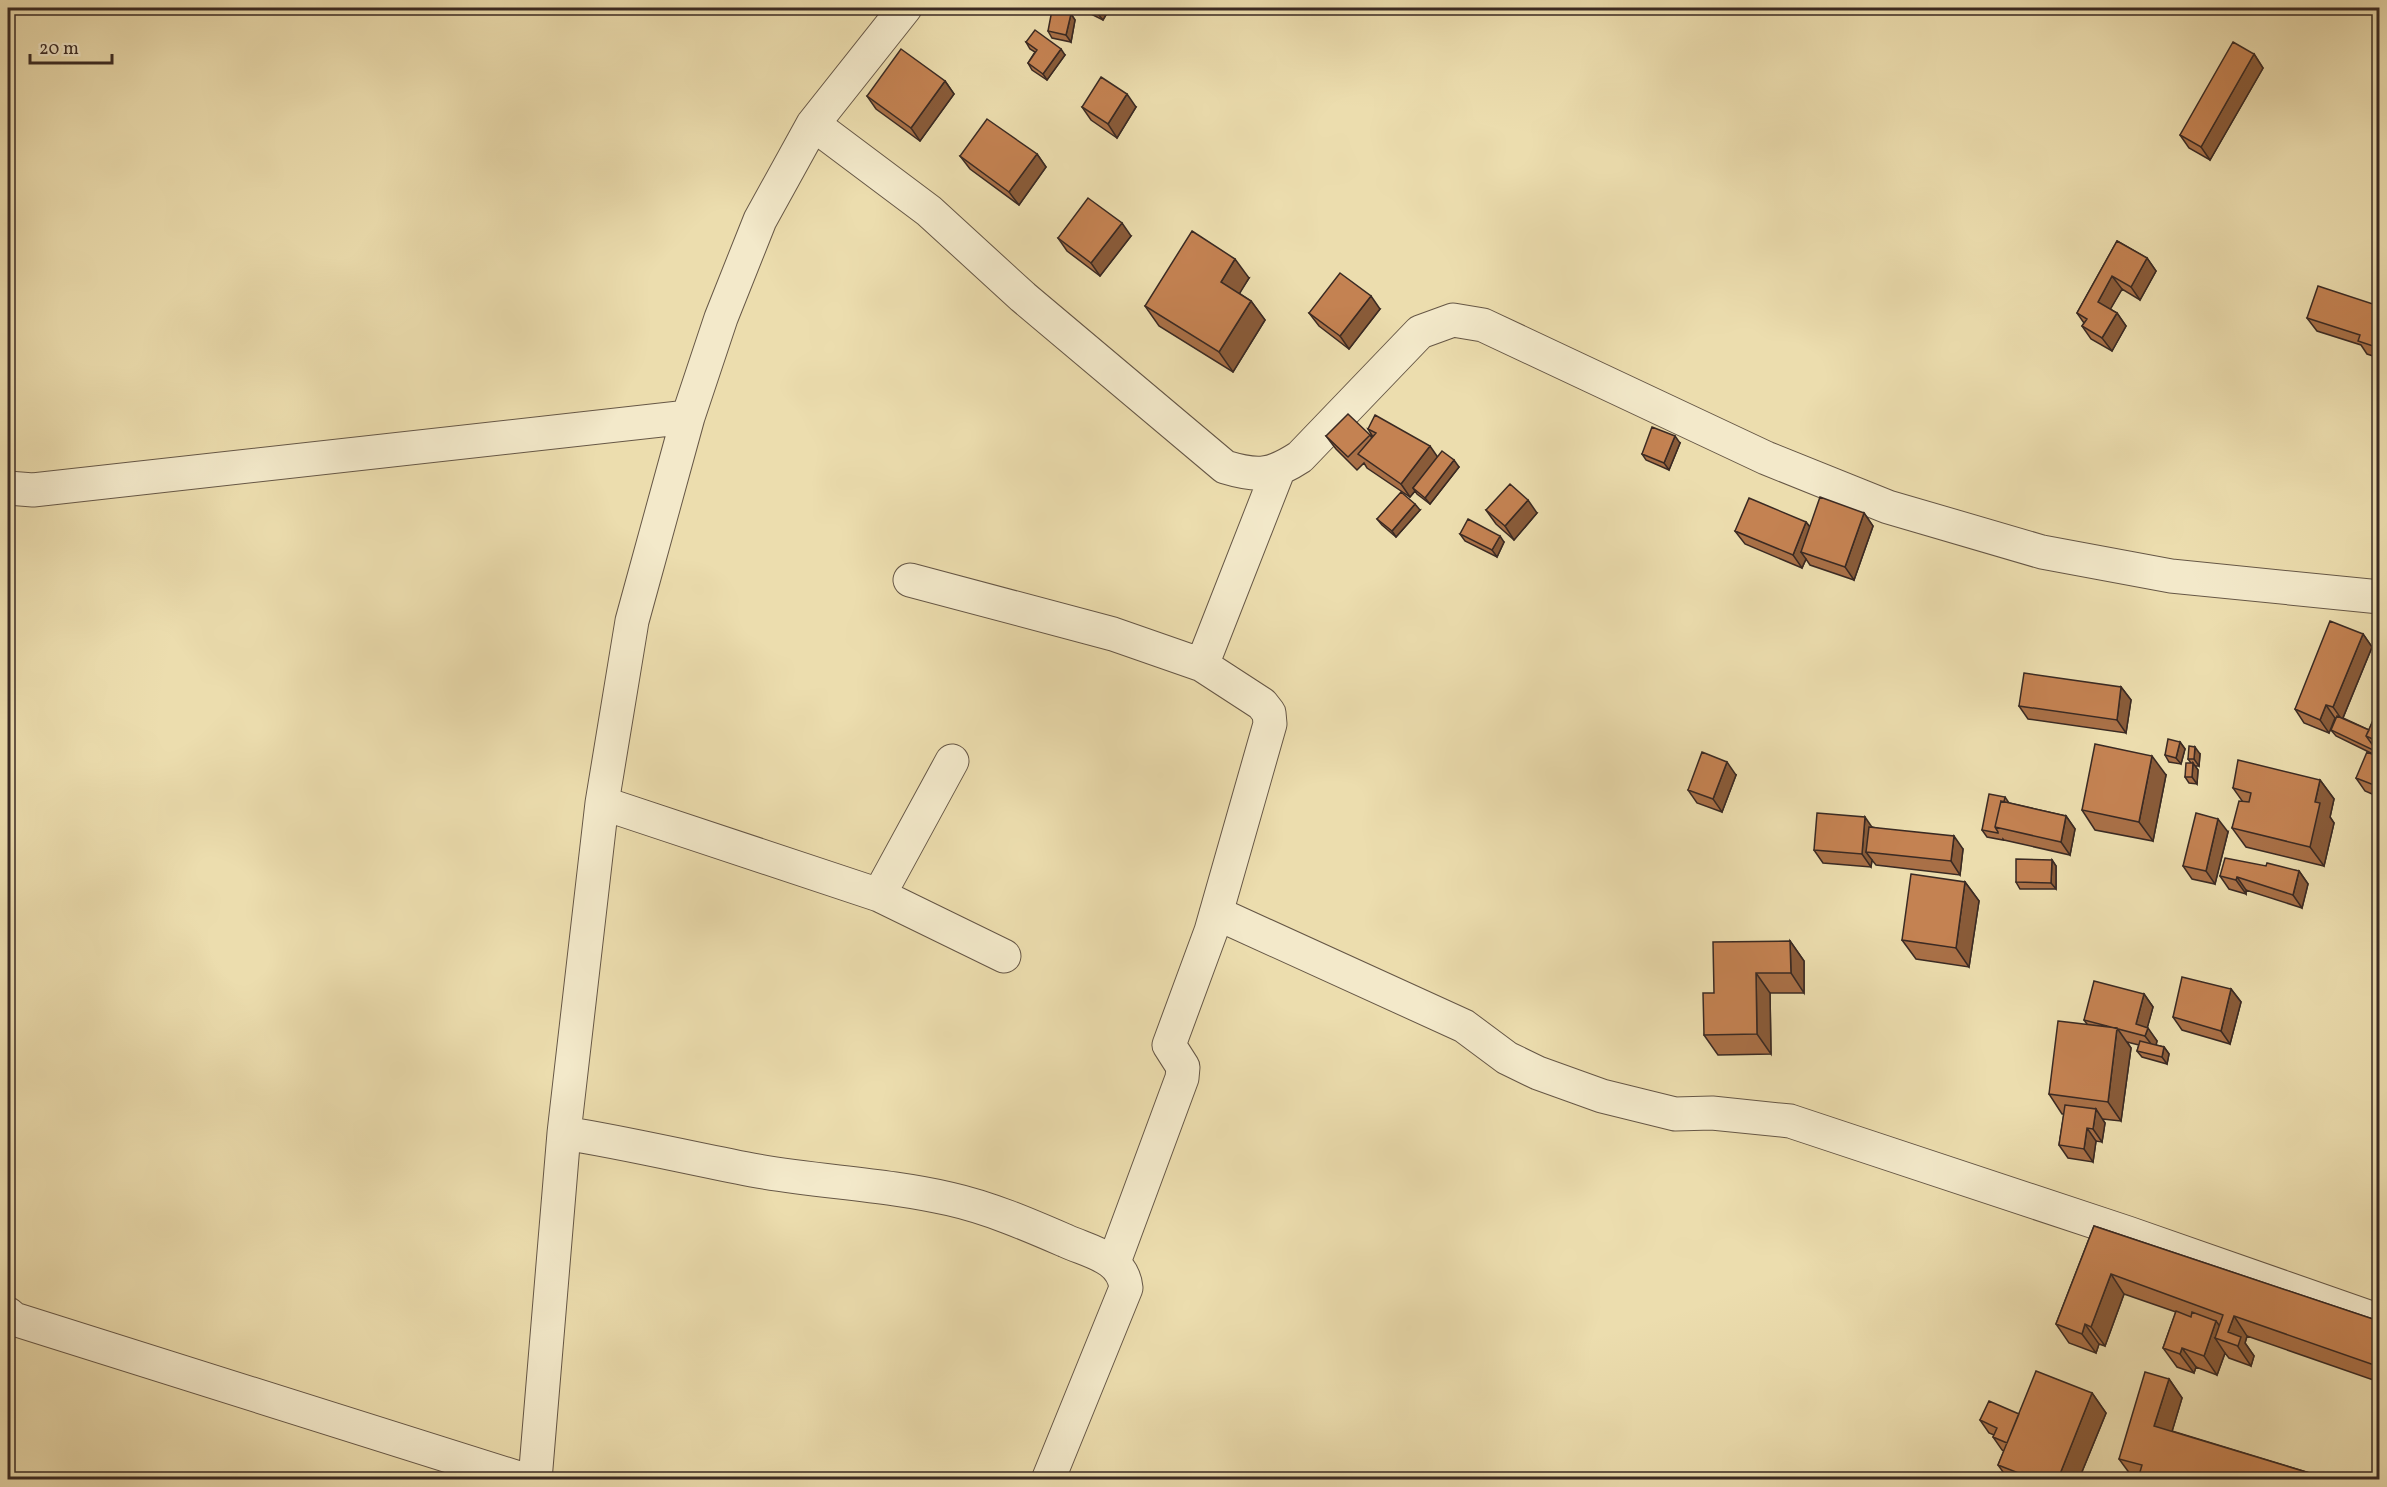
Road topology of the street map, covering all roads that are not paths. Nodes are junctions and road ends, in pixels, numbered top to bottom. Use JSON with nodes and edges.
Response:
{"nodes":[{"id":1,"x":905,"y":8,"type":"edge"},
{"id":2,"x":813,"y":124,"type":"junction"},
{"id":3,"x":688,"y":417,"type":"junction"},
{"id":4,"x":1278,"y":471,"type":"junction"},
{"id":5,"x":8,"y":488,"type":"edge"},
{"id":6,"x":910,"y":580,"type":"dead end"},
{"id":7,"x":2379,"y":597,"type":"edge"},
{"id":8,"x":1202,"y":665,"type":"junction"},
{"id":9,"x":952,"y":761,"type":"dead end"},
{"id":10,"x":602,"y":803,"type":"junction"},
{"id":11,"x":879,"y":895,"type":"junction"},
{"id":12,"x":1216,"y":913,"type":"junction"},
{"id":13,"x":1004,"y":956,"type":"dead end"},
{"id":14,"x":564,"y":1133,"type":"junction"},
{"id":15,"x":1114,"y":1262,"type":"junction"},
{"id":16,"x":8,"y":1314,"type":"edge"},
{"id":17,"x":2379,"y":1321,"type":"edge"},
{"id":18,"x":525,"y":1479,"type":"edge"},
{"id":19,"x":535,"y":1479,"type":"edge"},
{"id":20,"x":1048,"y":1479,"type":"edge"}],
"edges":[{"from":1,"to":2,"type":"street"},
{"from":2,"to":3,"type":"street"},
{"from":2,"to":4,"type":"street"},
{"from":3,"to":5,"type":"street"},
{"from":3,"to":10,"type":"street"},
{"from":4,"to":7,"type":"street"},
{"from":4,"to":8,"type":"street"},
{"from":6,"to":8,"type":"street"},
{"from":8,"to":12,"type":"street"},
{"from":9,"to":11,"type":"street"},
{"from":10,"to":11,"type":"street"},
{"from":10,"to":14,"type":"street"},
{"from":11,"to":13,"type":"street"},
{"from":12,"to":15,"type":"street"},
{"from":12,"to":17,"type":"street"},
{"from":14,"to":15,"type":"street"},
{"from":14,"to":19,"type":"street"},
{"from":15,"to":20,"type":"street"},
{"from":16,"to":18,"type":"street"}]}
